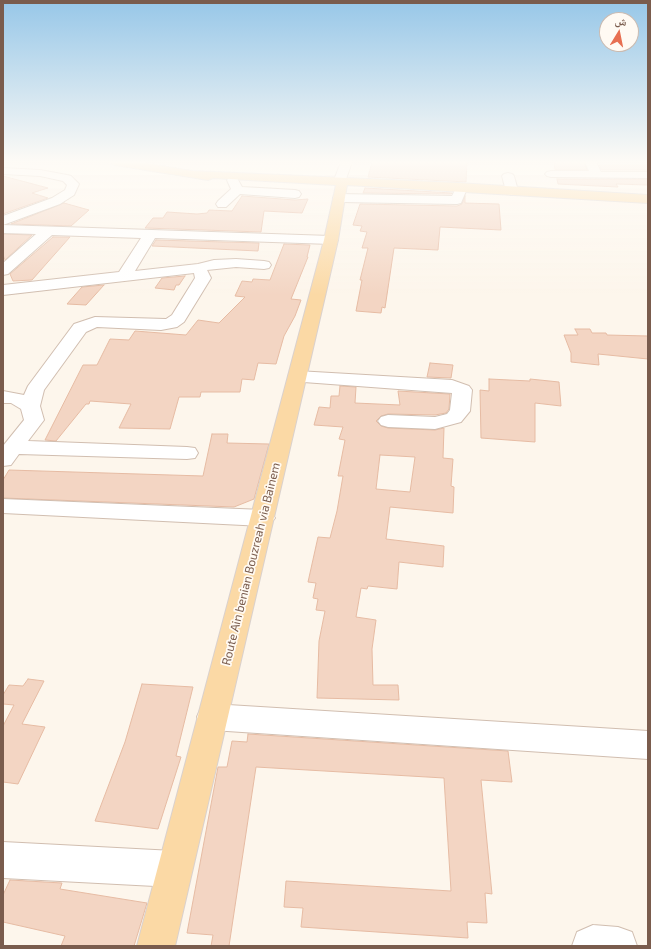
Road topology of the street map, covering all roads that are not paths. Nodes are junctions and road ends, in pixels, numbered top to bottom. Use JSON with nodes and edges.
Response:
{"nodes":[{"id":1,"x":42,"y":206,"type":"edge"},
{"id":2,"x":338,"y":206,"type":"edge"},
{"id":3,"x":3,"y":221,"type":"edge"},
{"id":4,"x":3,"y":229,"type":"edge"},
{"id":5,"x":49,"y":230,"type":"junction"},
{"id":6,"x":151,"y":234,"type":"junction"},
{"id":7,"x":331,"y":240,"type":"junction"},
{"id":8,"x":264,"y":265,"type":"dead end"},
{"id":9,"x":199,"y":268,"type":"junction"},
{"id":10,"x":3,"y":272,"type":"edge"},
{"id":11,"x":124,"y":276,"type":"junction"},
{"id":12,"x":3,"y":290,"type":"edge"},
{"id":13,"x":298,"y":377,"type":"junction"},
{"id":14,"x":3,"y":397,"type":"edge"},
{"id":15,"x":30,"y":406,"type":"junction"},
{"id":16,"x":388,"y":421,"type":"dead end"},
{"id":17,"x":8,"y":453,"type":"edge"},
{"id":18,"x":187,"y":453,"type":"dead end"},
{"id":19,"x":3,"y":506,"type":"edge"},
{"id":20,"x":263,"y":518,"type":"junction"},
{"id":21,"x":212,"y":717,"type":"junction"},
{"id":22,"x":648,"y":745,"type":"edge"},
{"id":23,"x":3,"y":860,"type":"edge"},
{"id":24,"x":174,"y":869,"type":"junction"},
{"id":25,"x":156,"y":946,"type":"edge"},
{"id":26,"x":591,"y":946,"type":"edge"},
{"id":27,"x":618,"y":946,"type":"edge"}],
"edges":[{"from":1,"to":3,"type":"street"},
{"from":2,"to":7,"type":"main road","name":"Route Ain benian Bouzreah via Bainem"},
{"from":4,"to":5,"type":"street"},
{"from":5,"to":6,"type":"street"},
{"from":5,"to":10,"type":"street"},
{"from":6,"to":7,"type":"street"},
{"from":6,"to":11,"type":"street"},
{"from":7,"to":13,"type":"main road","name":"Route Ain benian Bouzreah via Bainem"},
{"from":8,"to":9,"type":"street"},
{"from":9,"to":11,"type":"street"},
{"from":9,"to":15,"type":"street"},
{"from":11,"to":12,"type":"street"},
{"from":13,"to":16,"type":"street"},
{"from":13,"to":20,"type":"main road","name":"Route Ain benian Bouzreah via Bainem"},
{"from":14,"to":15,"type":"street"},
{"from":15,"to":17,"type":"street"},
{"from":17,"to":18,"type":"street"},
{"from":19,"to":20,"type":"street"},
{"from":20,"to":21,"type":"main road","name":"Route Ain benian Bouzreah via Bainem"},
{"from":21,"to":22,"type":"street"},
{"from":21,"to":24,"type":"main road","name":"Route Ain benian Bouzreah via Bainem"},
{"from":23,"to":24,"type":"street"},
{"from":24,"to":25,"type":"main road","name":"Route Ain benian Bouzreah via Bainem"},
{"from":26,"to":27,"type":"street"}]}
